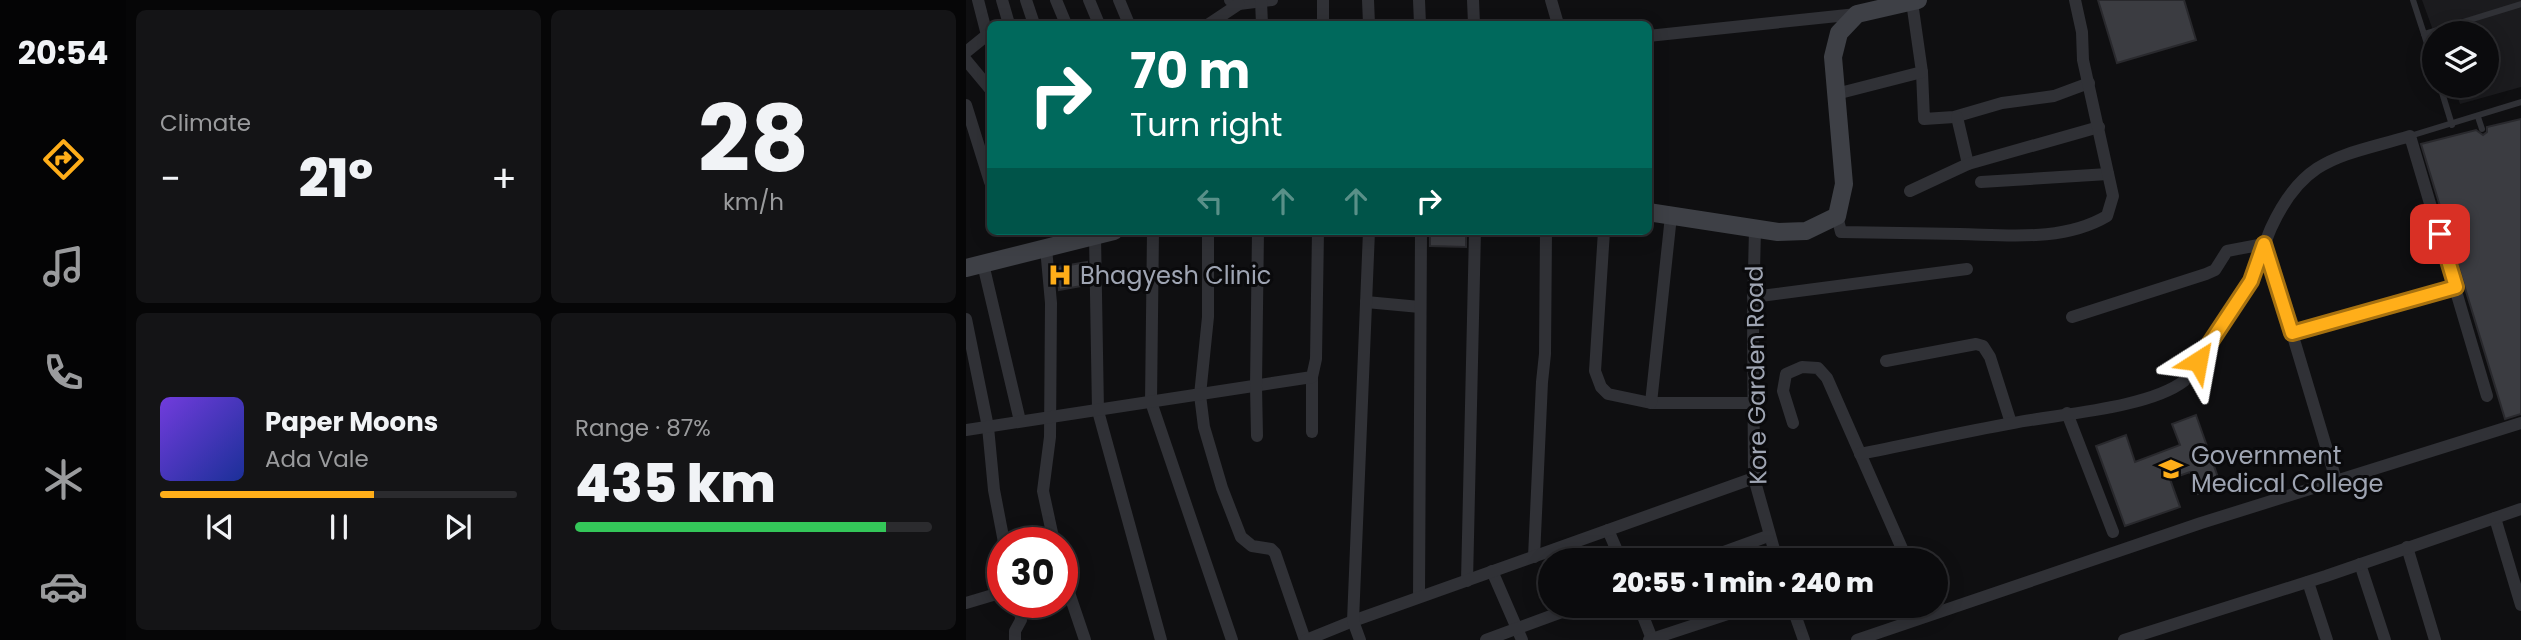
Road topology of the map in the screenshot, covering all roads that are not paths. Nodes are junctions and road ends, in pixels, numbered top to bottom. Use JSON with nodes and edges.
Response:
{"nodes":[{"id":1,"x":978,"y":0,"type":"edge"},
{"id":2,"x":1002,"y":0,"type":"edge"},
{"id":3,"x":1026,"y":0,"type":"edge"},
{"id":4,"x":1056,"y":0,"type":"edge"},
{"id":5,"x":1089,"y":0,"type":"edge"},
{"id":6,"x":1119,"y":0,"type":"edge"},
{"id":7,"x":1323,"y":0,"type":"edge"},
{"id":8,"x":1368,"y":0,"type":"edge"},
{"id":9,"x":1419,"y":0,"type":"edge"},
{"id":10,"x":1472,"y":0,"type":"edge"},
{"id":11,"x":1551,"y":0,"type":"edge"},
{"id":12,"x":2075,"y":0,"type":"edge"},
{"id":13,"x":2413,"y":0,"type":"edge"},
{"id":14,"x":1266,"y":1,"type":"edge"},
{"id":15,"x":1915,"y":1,"type":"edge"},
{"id":16,"x":1234,"y":2,"type":"edge"},
{"id":17,"x":1883,"y":4,"type":"edge"},
{"id":18,"x":2521,"y":4,"type":"edge"},
{"id":19,"x":1857,"y":14,"type":"junction"},
{"id":20,"x":1008,"y":21,"type":"edge"},
{"id":21,"x":1033,"y":21,"type":"edge"},
{"id":22,"x":1065,"y":21,"type":"edge"},
{"id":23,"x":1098,"y":21,"type":"edge"},
{"id":24,"x":1128,"y":21,"type":"edge"},
{"id":25,"x":1212,"y":21,"type":"edge"},
{"id":26,"x":1263,"y":21,"type":"edge"},
{"id":27,"x":1323,"y":21,"type":"edge"},
{"id":28,"x":1369,"y":21,"type":"edge"},
{"id":29,"x":1420,"y":21,"type":"edge"},
{"id":30,"x":1474,"y":21,"type":"edge"},
{"id":31,"x":1557,"y":21,"type":"edge"},
{"id":32,"x":2466,"y":21,"type":"edge"},
{"id":33,"x":2422,"y":28,"type":"edge"},
{"id":34,"x":987,"y":30,"type":"edge"},
{"id":35,"x":1652,"y":36,"type":"edge"},
{"id":36,"x":987,"y":38,"type":"edge"},
{"id":37,"x":966,"y":51,"type":"edge"},
{"id":38,"x":966,"y":60,"type":"edge"},
{"id":39,"x":1922,"y":72,"type":"junction"},
{"id":40,"x":2089,"y":83,"type":"junction"},
{"id":41,"x":987,"y":85,"type":"edge"},
{"id":42,"x":1836,"y":94,"type":"junction"},
{"id":43,"x":2444,"y":98,"type":"edge"},
{"id":44,"x":2521,"y":103,"type":"edge"},
{"id":45,"x":966,"y":105,"type":"edge"},
{"id":46,"x":1957,"y":117,"type":"junction"},
{"id":47,"x":2478,"y":117,"type":"junction"},
{"id":48,"x":2452,"y":125,"type":"junction"},
{"id":49,"x":2099,"y":127,"type":"junction"},
{"id":50,"x":2482,"y":129,"type":"dead end"},
{"id":51,"x":2410,"y":136,"type":"junction"},
{"id":52,"x":1968,"y":164,"type":"junction"},
{"id":53,"x":987,"y":172,"type":"edge"},
{"id":54,"x":2108,"y":174,"type":"junction"},
{"id":55,"x":1981,"y":182,"type":"dead end"},
{"id":56,"x":1910,"y":191,"type":"dead end"},
{"id":57,"x":1652,"y":213,"type":"edge"},
{"id":58,"x":1671,"y":216,"type":"junction"},
{"id":59,"x":1837,"y":216,"type":"junction"},
{"id":60,"x":1755,"y":229,"type":"junction"},
{"id":61,"x":1099,"y":235,"type":"edge"},
{"id":62,"x":1153,"y":235,"type":"edge"},
{"id":63,"x":1208,"y":235,"type":"edge"},
{"id":64,"x":1258,"y":235,"type":"edge"},
{"id":65,"x":1318,"y":235,"type":"edge"},
{"id":66,"x":1369,"y":235,"type":"edge"},
{"id":67,"x":1420,"y":235,"type":"edge"},
{"id":68,"x":1475,"y":235,"type":"edge"},
{"id":69,"x":1546,"y":235,"type":"edge"},
{"id":70,"x":1604,"y":235,"type":"edge"},
{"id":71,"x":1095,"y":236,"type":"junction"},
{"id":72,"x":2264,"y":244,"type":"junction"},
{"id":73,"x":1046,"y":248,"type":"junction"},
{"id":74,"x":975,"y":266,"type":"edge"},
{"id":75,"x":1967,"y":269,"type":"dead end"},
{"id":76,"x":2459,"y":286,"type":"junction"},
{"id":77,"x":1753,"y":297,"type":"junction"},
{"id":78,"x":1367,"y":302,"type":"junction"},
{"id":79,"x":1420,"y":307,"type":"junction"},
{"id":80,"x":2072,"y":317,"type":"dead end"},
{"id":81,"x":966,"y":319,"type":"edge"},
{"id":82,"x":2292,"y":333,"type":"junction"},
{"id":83,"x":1886,"y":360,"type":"dead end"},
{"id":84,"x":1312,"y":377,"type":"junction"},
{"id":85,"x":1256,"y":386,"type":"junction"},
{"id":86,"x":1200,"y":395,"type":"junction"},
{"id":87,"x":2487,"y":396,"type":"dead end"},
{"id":88,"x":1151,"y":402,"type":"junction"},
{"id":89,"x":1651,"y":403,"type":"junction"},
{"id":90,"x":1753,"y":403,"type":"junction"},
{"id":91,"x":1098,"y":411,"type":"junction"},
{"id":92,"x":2067,"y":413,"type":"junction"},
{"id":93,"x":1049,"y":416,"type":"junction"},
{"id":94,"x":1020,"y":421,"type":"junction"},
{"id":95,"x":1793,"y":423,"type":"dead end"},
{"id":96,"x":2011,"y":423,"type":"junction"},
{"id":97,"x":2521,"y":423,"type":"edge"},
{"id":98,"x":988,"y":427,"type":"junction"},
{"id":99,"x":966,"y":430,"type":"edge"},
{"id":100,"x":1312,"y":432,"type":"dead end"},
{"id":101,"x":1258,"y":436,"type":"dead end"},
{"id":102,"x":1860,"y":454,"type":"junction"},
{"id":103,"x":1754,"y":478,"type":"junction"},
{"id":104,"x":2336,"y":480,"type":"junction"},
{"id":105,"x":2521,"y":509,"type":"edge"},
{"id":106,"x":2495,"y":518,"type":"junction"},
{"id":107,"x":1001,"y":527,"type":"edge"},
{"id":108,"x":1051,"y":527,"type":"edge"},
{"id":109,"x":1608,"y":530,"type":"junction"},
{"id":110,"x":2113,"y":532,"type":"dead end"},
{"id":111,"x":1768,"y":536,"type":"junction"},
{"id":112,"x":2407,"y":547,"type":"junction"},
{"id":113,"x":1616,"y":548,"type":"edge"},
{"id":114,"x":1735,"y":548,"type":"edge"},
{"id":115,"x":1772,"y":548,"type":"edge"},
{"id":116,"x":1902,"y":548,"type":"edge"},
{"id":117,"x":1534,"y":557,"type":"junction"},
{"id":118,"x":2360,"y":564,"type":"junction"},
{"id":119,"x":1492,"y":571,"type":"junction"},
{"id":120,"x":1467,"y":581,"type":"junction"},
{"id":121,"x":2308,"y":582,"type":"junction"},
{"id":122,"x":987,"y":597,"type":"edge"},
{"id":123,"x":1419,"y":597,"type":"junction"},
{"id":124,"x":966,"y":603,"type":"edge"},
{"id":125,"x":1948,"y":604,"type":"edge"},
{"id":126,"x":2521,"y":605,"type":"edge"},
{"id":127,"x":1021,"y":618,"type":"edge"},
{"id":128,"x":1078,"y":618,"type":"edge"},
{"id":129,"x":1553,"y":618,"type":"edge"},
{"id":130,"x":1643,"y":618,"type":"edge"},
{"id":131,"x":1716,"y":618,"type":"edge"},
{"id":132,"x":1797,"y":618,"type":"edge"},
{"id":133,"x":1910,"y":618,"type":"edge"},
{"id":134,"x":1353,"y":621,"type":"junction"},
{"id":135,"x":1519,"y":634,"type":"edge"},
{"id":136,"x":1015,"y":640,"type":"edge"},
{"id":137,"x":1085,"y":640,"type":"edge"},
{"id":138,"x":1161,"y":640,"type":"edge"},
{"id":139,"x":1232,"y":640,"type":"edge"},
{"id":140,"x":1306,"y":640,"type":"edge"},
{"id":141,"x":1360,"y":640,"type":"edge"},
{"id":142,"x":1486,"y":640,"type":"edge"},
{"id":143,"x":1651,"y":640,"type":"edge"},
{"id":144,"x":1804,"y":640,"type":"edge"},
{"id":145,"x":1857,"y":640,"type":"edge"},
{"id":146,"x":2124,"y":640,"type":"edge"},
{"id":147,"x":2327,"y":640,"type":"edge"},
{"id":148,"x":2385,"y":640,"type":"edge"},
{"id":149,"x":2435,"y":640,"type":"edge"}],
"edges":[{"from":1,"to":34,"type":"street"},
{"from":2,"to":20,"type":"street"},
{"from":3,"to":21,"type":"street"},
{"from":4,"to":22,"type":"street"},
{"from":5,"to":23,"type":"street"},
{"from":6,"to":24,"type":"street"},
{"from":7,"to":27,"type":"street"},
{"from":8,"to":28,"type":"street"},
{"from":9,"to":29,"type":"street"},
{"from":10,"to":30,"type":"street"},
{"from":11,"to":31,"type":"street"},
{"from":12,"to":40,"type":"street"},
{"from":13,"to":33,"type":"lane"},
{"from":14,"to":16,"type":"street"},
{"from":14,"to":26,"type":"street"},
{"from":15,"to":17,"type":"street"},
{"from":15,"to":39,"type":"street"},
{"from":16,"to":25,"type":"street"},
{"from":17,"to":19,"type":"street"},
{"from":18,"to":32,"type":"lane"},
{"from":19,"to":35,"type":"street"},
{"from":19,"to":42,"type":"street"},
{"from":36,"to":37,"type":"street"},
{"from":38,"to":41,"type":"street"},
{"from":39,"to":42,"type":"street"},
{"from":39,"to":46,"type":"street"},
{"from":40,"to":46,"type":"street"},
{"from":40,"to":49,"type":"street"},
{"from":42,"to":59,"type":"street"},
{"from":43,"to":48,"type":"lane"},
{"from":44,"to":47,"type":"lane"},
{"from":45,"to":53,"type":"street"},
{"from":46,"to":52,"type":"street"},
{"from":47,"to":48,"type":"lane"},
{"from":47,"to":50,"type":"lane"},
{"from":48,"to":51,"type":"lane"},
{"from":49,"to":52,"type":"street"},
{"from":49,"to":54,"type":"street"},
{"from":51,"to":72,"type":"street"},
{"from":51,"to":76,"type":"street"},
{"from":52,"to":56,"type":"street"},
{"from":54,"to":55,"type":"street"},
{"from":54,"to":59,"type":"street"},
{"from":57,"to":58,"type":"street"},
{"from":58,"to":60,"type":"street"},
{"from":58,"to":89,"type":"street"},
{"from":59,"to":60,"type":"street"},
{"from":60,"to":77,"type":"street","name":"Kore Garden Road"},
{"from":61,"to":71,"type":"street"},
{"from":62,"to":88,"type":"street"},
{"from":63,"to":86,"type":"street"},
{"from":64,"to":85,"type":"street"},
{"from":65,"to":84,"type":"street"},
{"from":66,"to":78,"type":"street"},
{"from":67,"to":79,"type":"street"},
{"from":68,"to":120,"type":"street"},
{"from":69,"to":117,"type":"street"},
{"from":70,"to":89,"type":"street"},
{"from":71,"to":73,"type":"street"},
{"from":71,"to":91,"type":"street"},
{"from":72,"to":80,"type":"street"},
{"from":72,"to":82,"type":"street"},
{"from":72,"to":92,"type":"street"},
{"from":73,"to":74,"type":"street"},
{"from":73,"to":93,"type":"street"},
{"from":74,"to":94,"type":"street"},
{"from":75,"to":77,"type":"street"},
{"from":76,"to":82,"type":"street"},
{"from":76,"to":87,"type":"street"},
{"from":77,"to":90,"type":"street","name":"Kore Garden Road"},
{"from":78,"to":79,"type":"street"},
{"from":78,"to":134,"type":"street"},
{"from":79,"to":123,"type":"street"},
{"from":81,"to":98,"type":"street"},
{"from":82,"to":104,"type":"street"},
{"from":83,"to":96,"type":"street"},
{"from":84,"to":85,"type":"street"},
{"from":84,"to":100,"type":"street"},
{"from":85,"to":86,"type":"street"},
{"from":85,"to":101,"type":"street"},
{"from":86,"to":88,"type":"street"},
{"from":86,"to":140,"type":"street"},
{"from":88,"to":91,"type":"street"},
{"from":88,"to":139,"type":"street"},
{"from":89,"to":90,"type":"street"},
{"from":90,"to":103,"type":"street","name":"Kore Garden Road"},
{"from":91,"to":93,"type":"street"},
{"from":91,"to":138,"type":"street"},
{"from":92,"to":96,"type":"street"},
{"from":92,"to":110,"type":"street"},
{"from":93,"to":94,"type":"street"},
{"from":93,"to":108,"type":"street"},
{"from":94,"to":98,"type":"street"},
{"from":95,"to":102,"type":"street"},
{"from":96,"to":102,"type":"street"},
{"from":97,"to":104,"type":"street"},
{"from":98,"to":99,"type":"street"},
{"from":98,"to":107,"type":"street"},
{"from":102,"to":116,"type":"street"},
{"from":103,"to":109,"type":"street"},
{"from":103,"to":111,"type":"street","name":"Kore Garden Road"},
{"from":104,"to":125,"type":"street"},
{"from":105,"to":106,"type":"street"},
{"from":106,"to":112,"type":"street"},
{"from":106,"to":126,"type":"street"},
{"from":109,"to":113,"type":"street"},
{"from":109,"to":117,"type":"street"},
{"from":111,"to":114,"type":"street"},
{"from":111,"to":115,"type":"street","name":"Kore Garden Road"},
{"from":112,"to":118,"type":"street"},
{"from":112,"to":149,"type":"street"},
{"from":117,"to":119,"type":"street"},
{"from":118,"to":121,"type":"street"},
{"from":118,"to":148,"type":"street"},
{"from":119,"to":120,"type":"street"},
{"from":119,"to":135,"type":"street"},
{"from":120,"to":123,"type":"street"},
{"from":121,"to":146,"type":"street"},
{"from":121,"to":147,"type":"street"},
{"from":122,"to":124,"type":"street"},
{"from":123,"to":134,"type":"street"},
{"from":127,"to":136,"type":"street"},
{"from":128,"to":137,"type":"street"},
{"from":129,"to":135,"type":"street"},
{"from":130,"to":143,"type":"street"},
{"from":131,"to":143,"type":"street"},
{"from":132,"to":144,"type":"street"},
{"from":133,"to":145,"type":"street"},
{"from":134,"to":140,"type":"street"},
{"from":134,"to":141,"type":"street"},
{"from":135,"to":142,"type":"street"}]}
